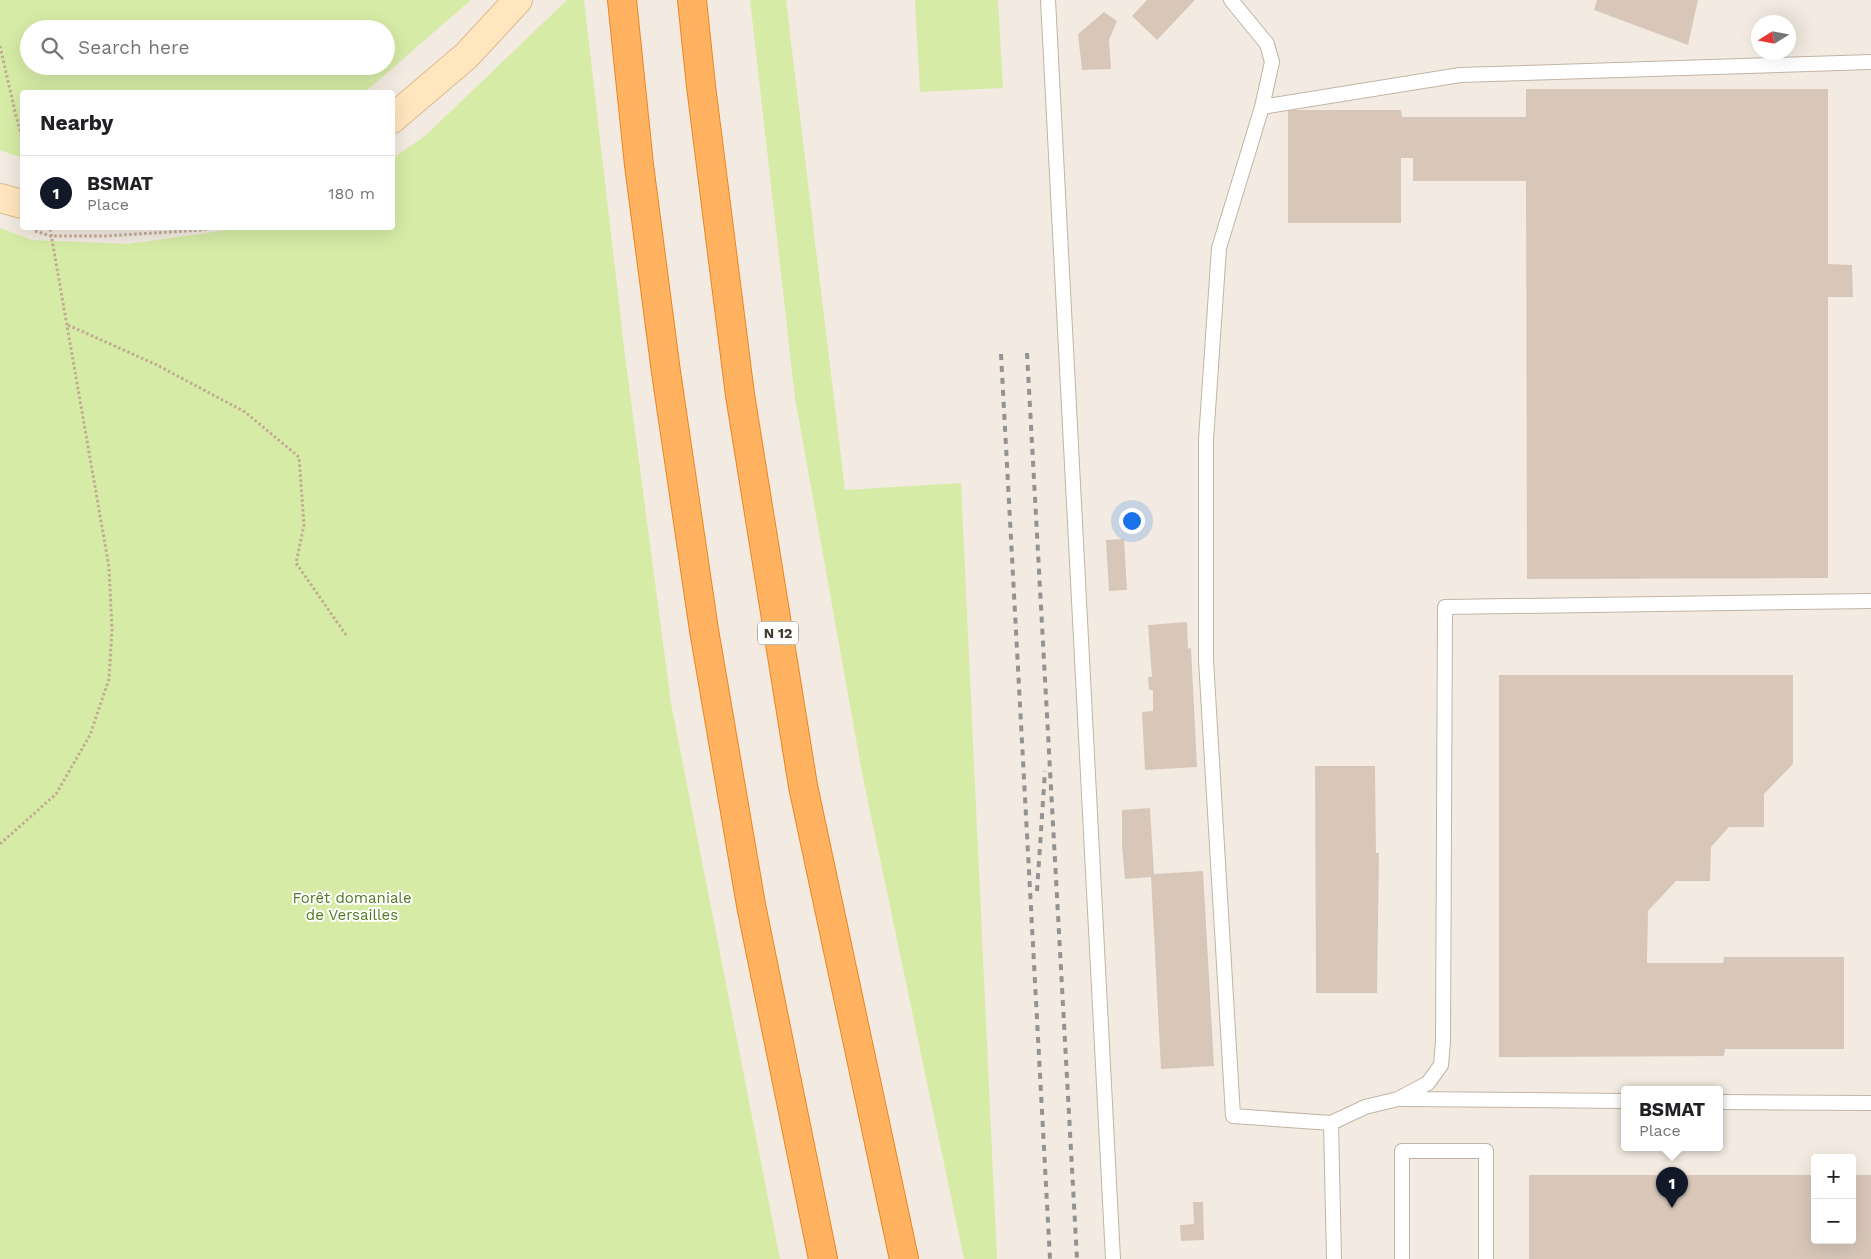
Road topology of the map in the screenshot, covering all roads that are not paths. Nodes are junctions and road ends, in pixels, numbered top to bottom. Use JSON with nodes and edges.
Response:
{"nodes":[{"id":1,"x":518,"y":0,"type":"edge"},
{"id":2,"x":692,"y":0,"type":"edge"},
{"id":3,"x":1048,"y":0,"type":"edge"},
{"id":4,"x":1231,"y":0,"type":"edge"},
{"id":5,"x":622,"y":4,"type":"edge"},
{"id":6,"x":1871,"y":62,"type":"edge"},
{"id":7,"x":1262,"y":107,"type":"junction"},
{"id":8,"x":395,"y":116,"type":"edge"},
{"id":9,"x":0,"y":198,"type":"edge"},
{"id":10,"x":20,"y":203,"type":"edge"},
{"id":11,"x":1871,"y":601,"type":"edge"},
{"id":12,"x":1398,"y":1099,"type":"junction"},
{"id":13,"x":1621,"y":1101,"type":"edge"},
{"id":14,"x":1723,"y":1102,"type":"edge"},
{"id":15,"x":1871,"y":1103,"type":"edge"},
{"id":16,"x":1331,"y":1123,"type":"junction"},
{"id":17,"x":823,"y":1259,"type":"edge"},
{"id":18,"x":904,"y":1259,"type":"edge"},
{"id":19,"x":1113,"y":1259,"type":"edge"},
{"id":20,"x":1334,"y":1259,"type":"edge"},
{"id":21,"x":1402,"y":1259,"type":"edge"},
{"id":22,"x":1486,"y":1259,"type":"edge"}],
"edges":[{"from":1,"to":8,"type":"street"},
{"from":2,"to":18,"type":"highway","number":"N 12"},
{"from":3,"to":19,"type":"lane"},
{"from":4,"to":7,"type":"lane"},
{"from":5,"to":17,"type":"highway"},
{"from":6,"to":7,"type":"lane"},
{"from":7,"to":16,"type":"lane"},
{"from":9,"to":10,"type":"street"},
{"from":11,"to":12,"type":"lane"},
{"from":12,"to":13,"type":"lane"},
{"from":12,"to":16,"type":"lane"},
{"from":14,"to":15,"type":"lane"},
{"from":16,"to":20,"type":"lane"},
{"from":21,"to":22,"type":"lane"}]}
